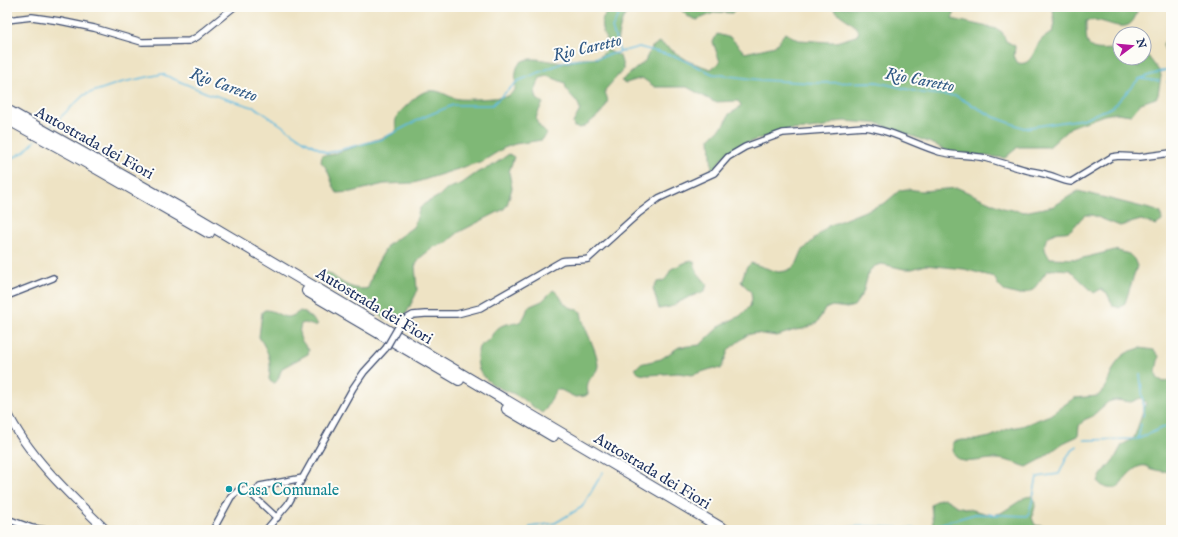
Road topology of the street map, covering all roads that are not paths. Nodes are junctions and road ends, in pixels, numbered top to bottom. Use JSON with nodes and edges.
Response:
{"nodes":[{"id":1,"x":234,"y":7,"type":"edge"},
{"id":2,"x":7,"y":20,"type":"edge"},
{"id":3,"x":7,"y":110,"type":"edge"},
{"id":4,"x":7,"y":118,"type":"edge"},
{"id":5,"x":1171,"y":153,"type":"edge"},
{"id":6,"x":53,"y":278,"type":"dead end"},
{"id":7,"x":7,"y":296,"type":"edge"},
{"id":8,"x":7,"y":412,"type":"edge"},
{"id":9,"x":303,"y":478,"type":"junction"},
{"id":10,"x":253,"y":494,"type":"junction"},
{"id":11,"x":277,"y":518,"type":"junction"},
{"id":12,"x":7,"y":519,"type":"edge"},
{"id":13,"x":46,"y":530,"type":"edge"},
{"id":14,"x":106,"y":530,"type":"edge"},
{"id":15,"x":213,"y":530,"type":"edge"},
{"id":16,"x":266,"y":530,"type":"edge"},
{"id":17,"x":711,"y":530,"type":"edge"},
{"id":18,"x":725,"y":530,"type":"edge"}],
"edges":[{"from":1,"to":2,"type":"street"},
{"from":3,"to":18,"type":"highway","name":"Autostrada dei Fiori"},
{"from":4,"to":17,"type":"highway","name":"Autostrada dei Fiori"},
{"from":5,"to":9,"type":"street","bridge":true},
{"from":6,"to":7,"type":"street"},
{"from":8,"to":14,"type":"main road"},
{"from":9,"to":10,"type":"street"},
{"from":9,"to":11,"type":"street"},
{"from":10,"to":11,"type":"street"},
{"from":10,"to":15,"type":"street"},
{"from":11,"to":16,"type":"street"},
{"from":12,"to":13,"type":"street"}]}
